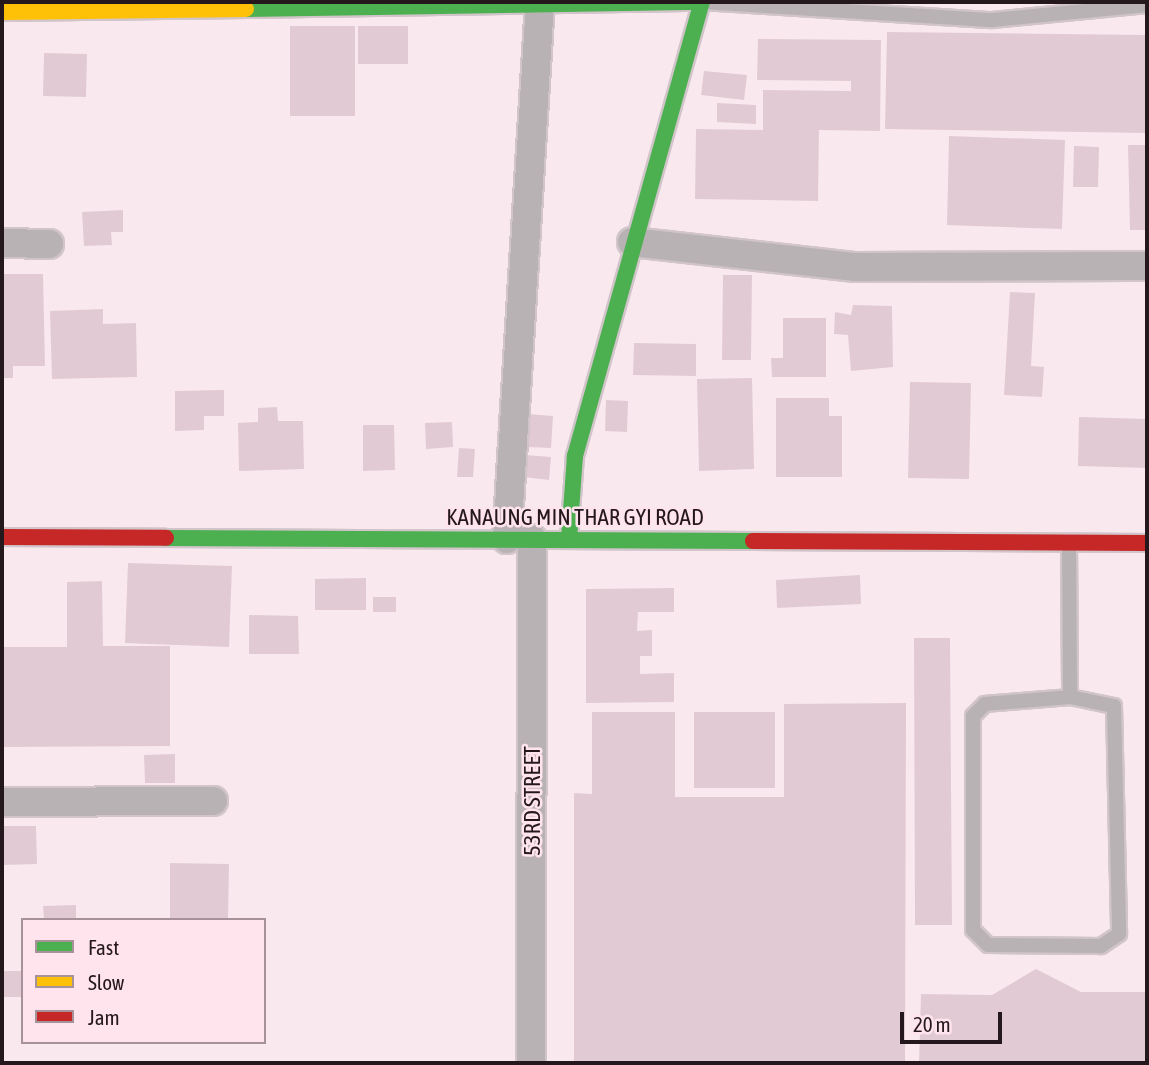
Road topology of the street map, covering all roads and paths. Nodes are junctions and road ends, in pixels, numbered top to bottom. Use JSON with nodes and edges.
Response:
{"nodes":[{"id":1,"x":702,"y":2,"type":"edge"},
{"id":2,"x":539,"y":3,"type":"edge"},
{"id":3,"x":1147,"y":5,"type":"edge"},
{"id":4,"x":2,"y":12,"type":"edge"},
{"id":5,"x":632,"y":242,"type":"junction"},
{"id":6,"x":2,"y":243,"type":"edge"},
{"id":7,"x":49,"y":244,"type":"dead end"},
{"id":8,"x":1147,"y":266,"type":"edge"},
{"id":9,"x":2,"y":537,"type":"edge"},
{"id":10,"x":519,"y":539,"type":"junction"},
{"id":11,"x":569,"y":539,"type":"junction"},
{"id":12,"x":1069,"y":543,"type":"junction"},
{"id":13,"x":1147,"y":543,"type":"edge"},
{"id":14,"x":1070,"y":697,"type":"junction"},
{"id":15,"x":213,"y":801,"type":"dead end"},
{"id":16,"x":2,"y":802,"type":"edge"},
{"id":17,"x":531,"y":1063,"type":"edge"}],
"edges":[{"from":1,"to":2,"type":"street"},
{"from":1,"to":3,"type":"lane"},
{"from":1,"to":5,"type":"street"},
{"from":2,"to":4,"type":"street"},
{"from":2,"to":10,"type":"street","name":"53RD STREET"},
{"from":5,"to":8,"type":"street"},
{"from":5,"to":11,"type":"street"},
{"from":6,"to":7,"type":"street"},
{"from":9,"to":10,"type":"street","name":"KANAUNG MIN THAR GYI ROAD"},
{"from":10,"to":11,"type":"street","name":"KANAUNG MIN THAR GYI ROAD"},
{"from":10,"to":17,"type":"street","name":"53RD STREET"},
{"from":11,"to":12,"type":"street","name":"KANAUNG MIN THAR GYI ROAD"},
{"from":12,"to":13,"type":"street","name":"KANAUNG MIN THAR GYI ROAD"},
{"from":12,"to":14,"type":"lane"},
{"from":14,"to":14,"type":"lane"},
{"from":15,"to":16,"type":"street"}]}
